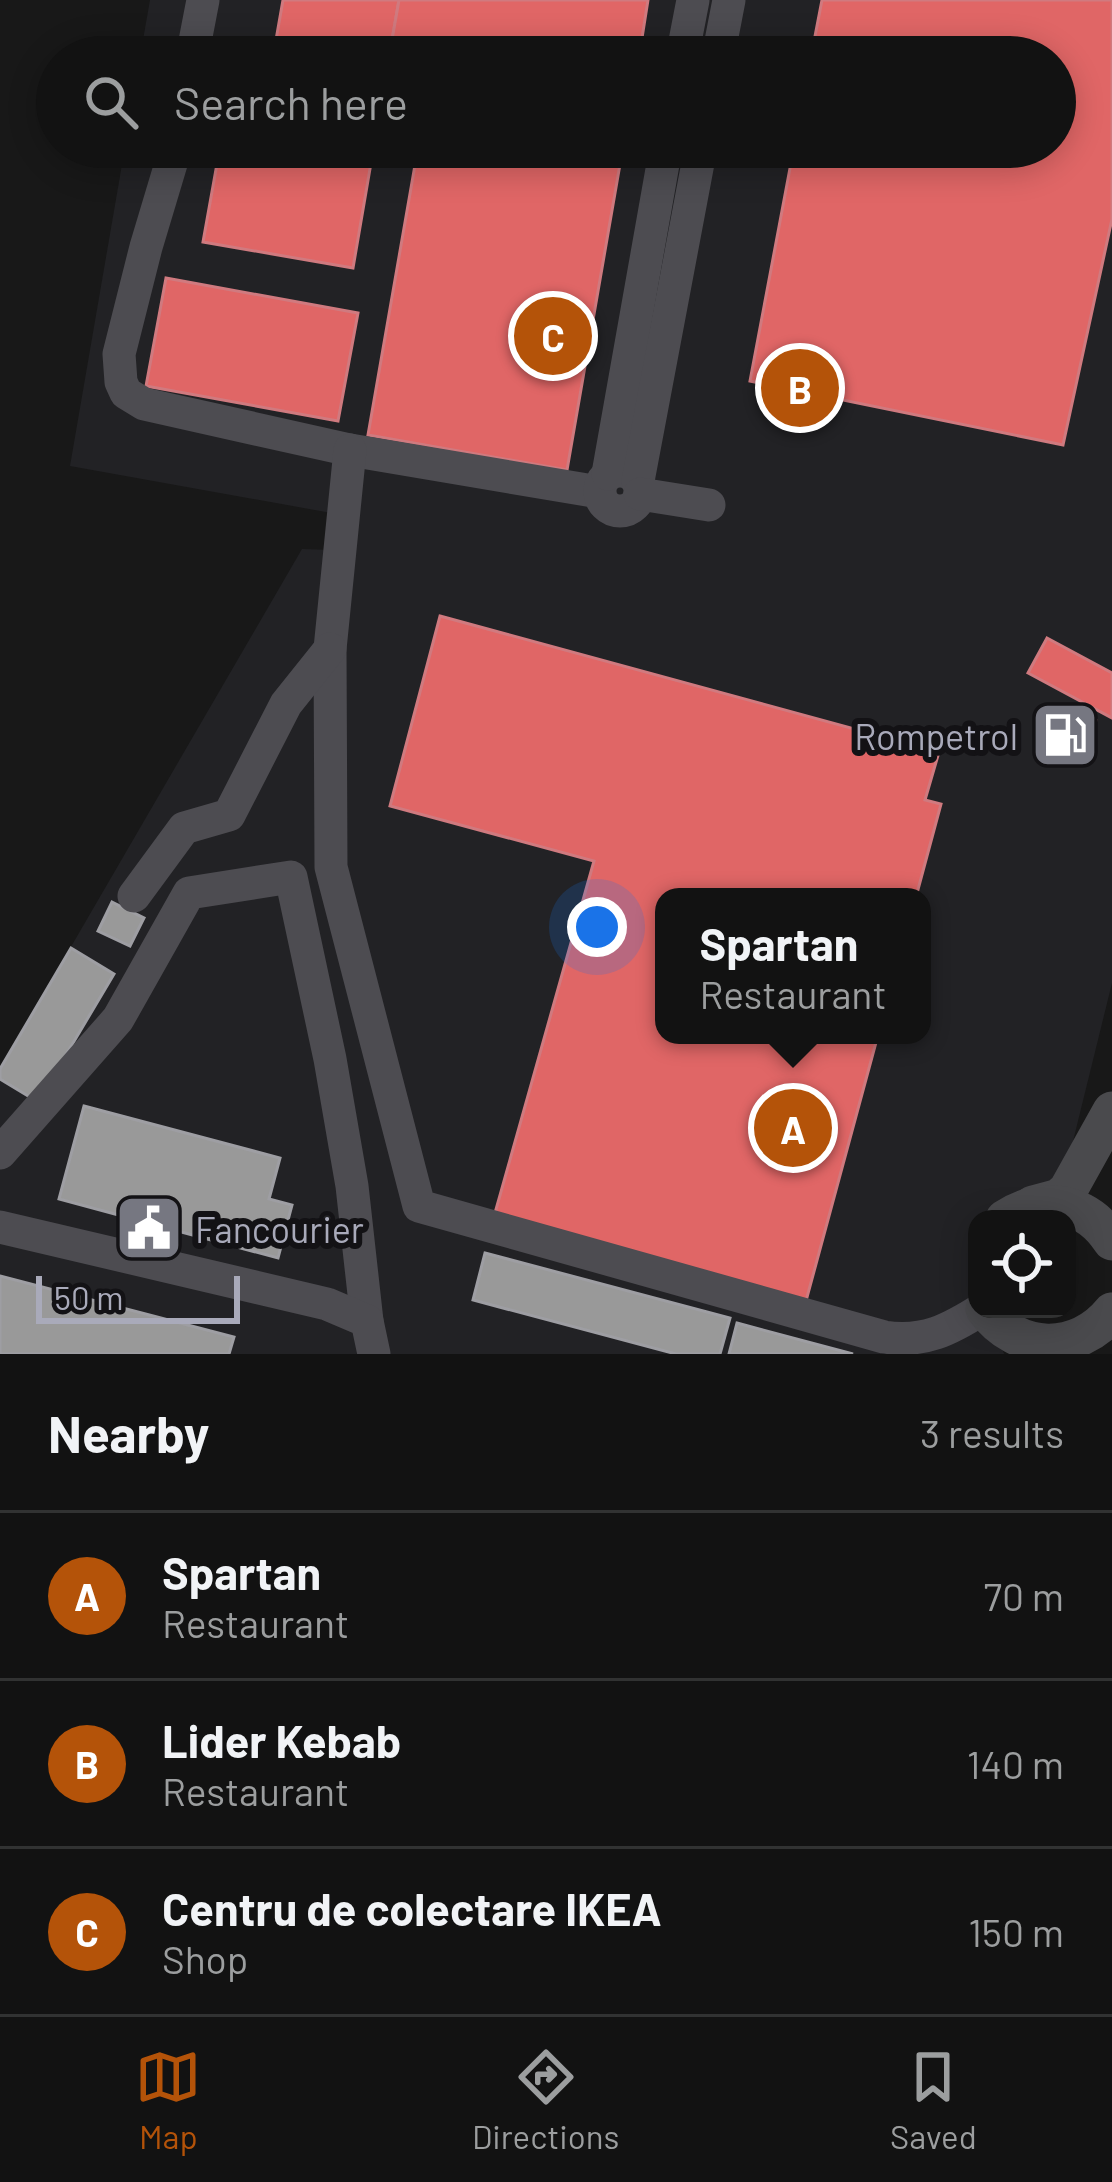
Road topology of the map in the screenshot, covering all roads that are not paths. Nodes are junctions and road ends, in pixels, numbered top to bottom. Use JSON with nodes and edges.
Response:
{"nodes":[{"id":1,"x":202,"y":0,"type":"edge"},
{"id":2,"x":693,"y":0,"type":"edge"},
{"id":3,"x":729,"y":0,"type":"edge"},
{"id":4,"x":196,"y":36,"type":"edge"},
{"id":5,"x":686,"y":36,"type":"edge"},
{"id":6,"x":722,"y":36,"type":"edge"},
{"id":7,"x":170,"y":168,"type":"edge"},
{"id":8,"x":663,"y":168,"type":"edge"},
{"id":9,"x":696,"y":168,"type":"edge"},
{"id":10,"x":350,"y":450,"type":"junction"},
{"id":11,"x":621,"y":485,"type":"junction"},
{"id":12,"x":709,"y":505,"type":"dead end"},
{"id":13,"x":330,"y":650,"type":"junction"},
{"id":14,"x":332,"y":867,"type":"junction"},
{"id":15,"x":291,"y":877,"type":"junction"},
{"id":16,"x":134,"y":896,"type":"dead end"},
{"id":17,"x":1112,"y":1111,"type":"edge"},
{"id":18,"x":0,"y":1153,"type":"edge"},
{"id":19,"x":1025,"y":1210,"type":"edge"},
{"id":20,"x":1029,"y":1210,"type":"edge"},
{"id":21,"x":0,"y":1227,"type":"edge"},
{"id":22,"x":1112,"y":1241,"type":"edge"},
{"id":23,"x":1112,"y":1312,"type":"edge"},
{"id":24,"x":1000,"y":1326,"type":"edge"},
{"id":25,"x":370,"y":1338,"type":"edge"},
{"id":26,"x":1081,"y":1347,"type":"edge"}],
"edges":[{"from":1,"to":4,"type":"lane"},
{"from":2,"to":5,"type":"lane"},
{"from":3,"to":6,"type":"lane"},
{"from":7,"to":10,"type":"lane"},
{"from":8,"to":11,"type":"lane"},
{"from":9,"to":11,"type":"lane"},
{"from":10,"to":11,"type":"lane"},
{"from":10,"to":13,"type":"lane"},
{"from":11,"to":12,"type":"lane"},
{"from":13,"to":14,"type":"lane"},
{"from":13,"to":16,"type":"lane"},
{"from":14,"to":15,"type":"lane"},
{"from":14,"to":24,"type":"lane"},
{"from":15,"to":18,"type":"lane"},
{"from":15,"to":25,"type":"lane"},
{"from":17,"to":19,"type":"main road"},
{"from":20,"to":22,"type":"main road"},
{"from":21,"to":25,"type":"lane"},
{"from":23,"to":26,"type":"main road"},
{"from":24,"to":26,"type":"main road"}]}
